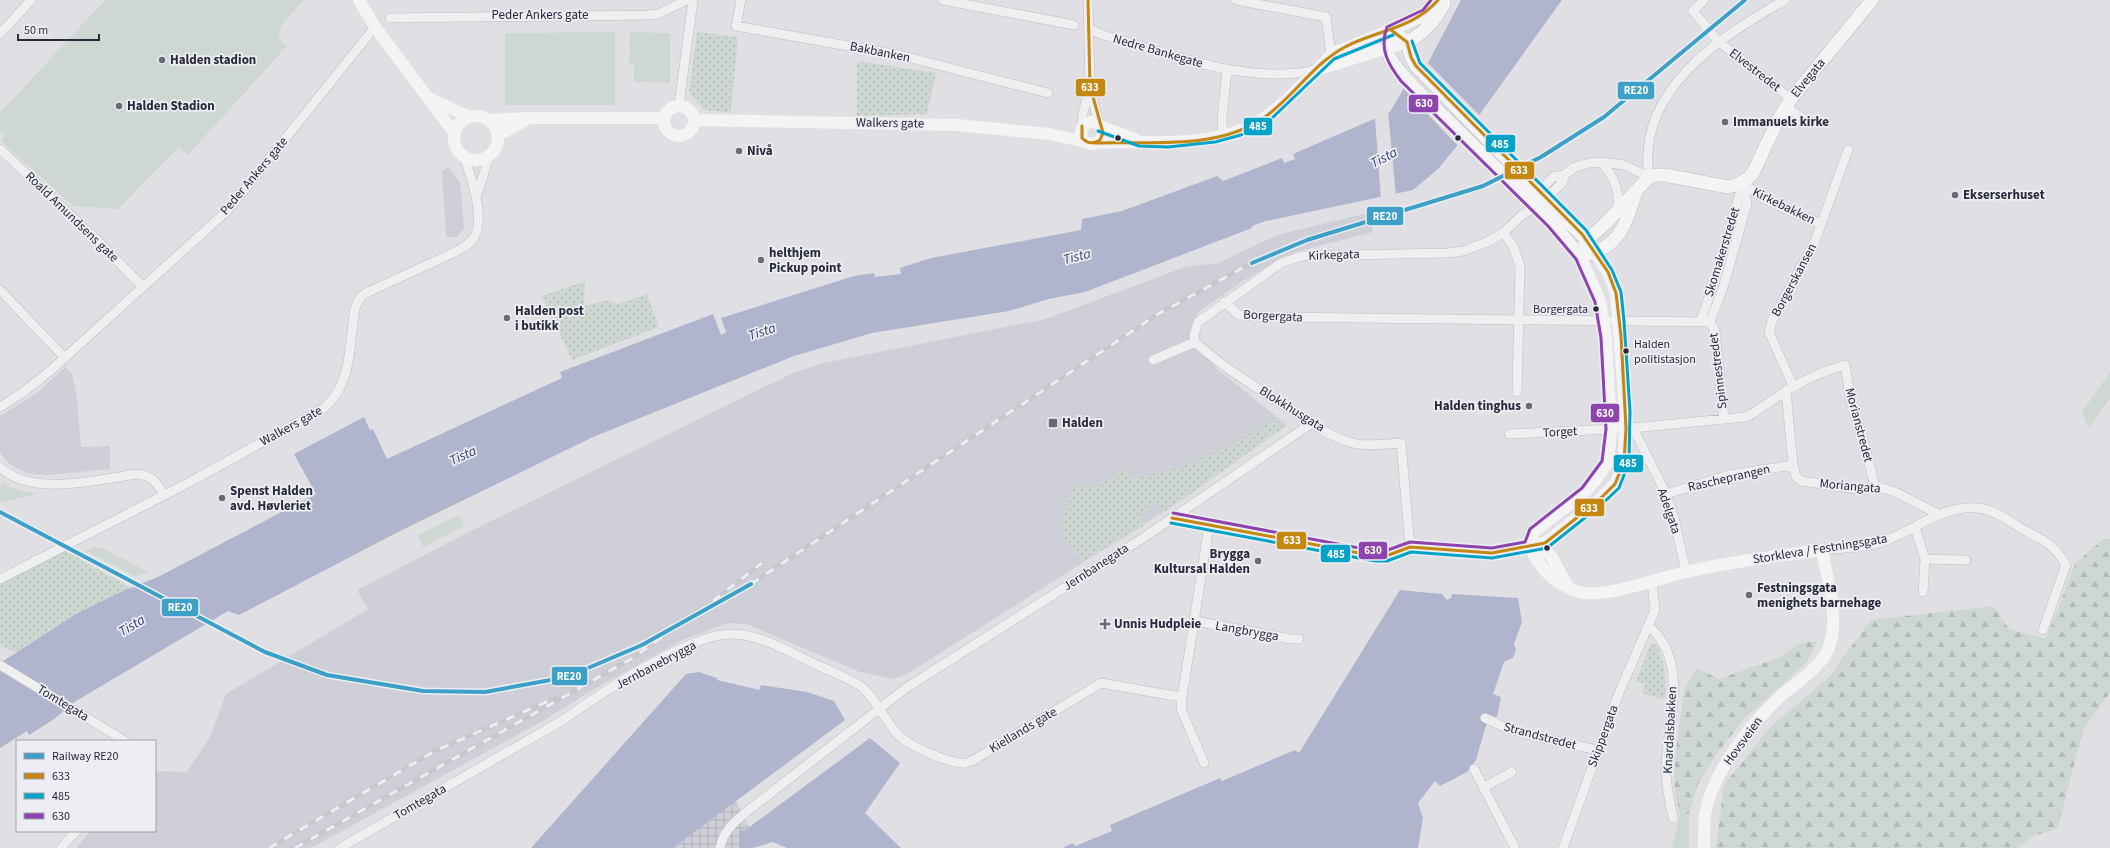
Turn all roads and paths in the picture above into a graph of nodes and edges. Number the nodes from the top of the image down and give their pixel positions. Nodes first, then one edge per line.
1 (31, 0) edge
2 (359, 0) edge
3 (686, 0) edge
4 (693, 0) edge
5 (741, 0) edge
6 (943, 0) edge
7 (1088, 0) edge
8 (1236, 0) edge
9 (1438, 0) edge
10 (1445, 0) edge
11 (1704, 0) edge
12 (1785, 0) edge
13 (1872, 0) edge
14 (390, 18) dead end
15 (1074, 25) dead end
16 (375, 27) junction
17 (1090, 29) junction
18 (1391, 30) junction
19 (0, 34) edge
20 (1718, 41) junction
21 (1407, 42) junction
22 (1387, 48) junction
23 (1331, 55) junction
24 (1318, 69) junction
25 (1227, 70) junction
26 (1090, 86) junction
27 (1048, 93) dead end
28 (426, 97) junction
29 (1789, 103) junction
30 (679, 105) junction
31 (469, 117) junction
32 (529, 118) junction
33 (664, 118) junction
34 (1804, 119) dead end
35 (489, 120) junction
36 (694, 120) junction
37 (1083, 125) junction
38 (1100, 125) junction
39 (454, 134) junction
40 (498, 135) junction
41 (1223, 135) junction
42 (1060, 136) junction
43 (1140, 141) junction
44 (1090, 143) junction
45 (0, 149) edge
46 (1848, 150) dead end
47 (489, 156) junction
48 (464, 157) junction
49 (1602, 162) junction
50 (1649, 177) junction
51 (1742, 183) junction
52 (1636, 192) junction
53 (477, 196) junction
54 (1618, 210) junction
55 (1557, 220) junction
56 (1821, 224) junction
57 (1502, 233) junction
58 (1587, 240) junction
59 (1596, 253) junction
60 (1580, 256) junction
61 (142, 286) junction
62 (0, 290) edge
63 (1224, 302) junction
64 (1519, 320) junction
65 (1604, 321) junction
66 (1619, 321) junction
67 (1700, 322) junction
68 (1710, 322) junction
69 (1195, 342) junction
70 (65, 358) junction
71 (1154, 360) dead end
72 (1789, 388) junction
73 (1517, 392) dead end
74 (0, 407) edge
75 (1724, 420) junction
76 (1312, 423) junction
77 (1629, 428) junction
78 (1611, 429) junction
79 (1510, 434) dead end
80 (1793, 465) junction
81 (0, 467) edge
82 (1875, 486) junction
83 (164, 494) junction
84 (1666, 494) junction
85 (1938, 514) junction
86 (1172, 518) junction
87 (1209, 526) junction
88 (1915, 527) junction
89 (1528, 546) junction
90 (1410, 547) junction
91 (1822, 550) junction
92 (1925, 559) junction
93 (1966, 560) dead end
94 (1686, 572) junction
95 (0, 579) edge
96 (1652, 582) junction
97 (1923, 592) dead end
98 (1195, 621) junction
99 (1648, 626) junction
100 (2043, 630) dead end
101 (1299, 639) dead end
102 (0, 665) edge
103 (1181, 697) junction
104 (880, 710) junction
105 (1485, 718) dead end
106 (123, 740) edge
107 (1597, 750) junction
108 (500, 756) joint
109 (1204, 764) dead end
110 (1474, 769) dead end
111 (1512, 772) dead end
112 (1484, 787) junction
113 (1673, 818) dead end
114 (75, 832) edge
115 (61, 848) edge
116 (340, 848) edge
117 (720, 848) edge
118 (1515, 848) edge
119 (1563, 848) edge
120 (1704, 848) edge

1 - 19 street
2 - 16 street
3 - 14 street, Peder Ankers gate
4 - 30 street
5 - 27 street, Bakbanken
6 - 15 street
7 - 17 street
8 - 23 street
9 - 18 main road
10 - 21 main road
11 - 20 street, Elvestredet
12 - 20 street, Elvestredet
13 - 29 main road, Elvegata
16 - 28 street
16 - 61 street, Peder Ankers gate
17 - 25 street, Nedre Bankegate
17 - 26 street
18 - 21 street
18 - 22 main road
18 - 23 street
20 - 29 street, Elvestredet
20 - 50 street
21 - 22 street
21 - 55 main road, bridge
22 - 24 street
22 - 55 main road, bridge
23 - 24 street
24 - 25 street, Nedre Bankegate
24 - 41 street
25 - 41 street
26 - 37 street
26 - 38 street
28 - 31 street
28 - 39 street
29 - 34 street, Elvestredet
29 - 51 main road, Elvegata
30 - 33 street
30 - 36 street
31 - 35 street
31 - 39 street
32 - 33 street
32 - 35 street
32 - 40 street
33 - 36 street
35 - 40 street
36 - 42 street, Walkers gate
37 - 38 street
37 - 42 street
37 - 44 street
38 - 43 street
38 - 44 street
39 - 48 street
40 - 47 street
41 - 43 street
42 - 44 street
43 - 44 street
45 - 61 street, Roald Amundsens gate
46 - 56 street, Borgerskansen
47 - 48 street
47 - 53 street, Walkers gate
48 - 53 street, Walkers gate
49 - 50 street, Kirkegata
49 - 54 street
49 - 57 street, Kirkegata
50 - 51 main road, Kirkebakken
50 - 52 main road
51 - 56 street, Kirkebakken
51 - 67 street, Skomakerstredet
51 - 68 street, Skomakerstredet
52 - 54 main road
52 - 59 main road
53 - 83 street, Walkers gate
54 - 58 main road
55 - 58 main road
55 - 60 main road
56 - 72 street, Borgerskansen
57 - 63 street, Kirkegata
57 - 64 street
58 - 59 street
58 - 60 main road
59 - 60 main road
59 - 66 street
60 - 65 street
61 - 70 street, Peder Ankers gate
62 - 70 street
63 - 64 street, Borgergata
63 - 69 street, Kirkegata
64 - 65 street, Borgergata
64 - 73 street
65 - 66 street, Borgergata
65 - 78 street
66 - 67 street, Borgergata
66 - 77 street
67 - 68 street, Borgergata
68 - 75 street, Spinnestredet
69 - 71 street
69 - 76 street, Blokkhusgata
70 - 74 street, Peder Ankers gate
72 - 75 street
72 - 80 street, Moriangata
72 - 82 street, Morianstredet
75 - 77 street
76 - 86 street, Jernbanegata
76 - 90 street, Blokkhusgata
77 - 78 street
77 - 84 street, Adelgata
77 - 89 street
78 - 79 street, Torget
78 - 89 street
80 - 82 street, Moriangata
80 - 84 street, Rascheprangen
81 - 83 street
82 - 85 street, Moriangata
83 - 95 street, Walkers gate
84 - 94 street, Adelgata
85 - 88 street, Storkleva / Festningsgata
85 - 100 street, Storkleva / Festningsgata
86 - 87 street
86 - 104 street, Jernbanegata
87 - 90 street
87 - 98 street
88 - 91 street, Storkleva / Festningsgata
88 - 92 street
89 - 90 street
89 - 96 street, Storkleva / Festningsgata
91 - 94 street, Storkleva / Festningsgata
91 - 120 street, Hovsveien
92 - 93 street
92 - 97 street
94 - 96 street, Storkleva / Festningsgata
96 - 99 street, Skippergata
98 - 101 street, Langbrygga
98 - 103 street
99 - 107 street, Skippergata
99 - 113 street, Knardalsbakken
102 - 106 street, Tomtegata
103 - 104 street, Kiellands gate
103 - 109 street
104 - 108 street, Jernbanebrygga
104 - 117 street, Jernbanegata
105 - 107 street, Strandstredet
107 - 119 street, Skippergata
108 - 116 street, Tomtegata
110 - 112 street
111 - 112 street
112 - 118 street
114 - 115 street

